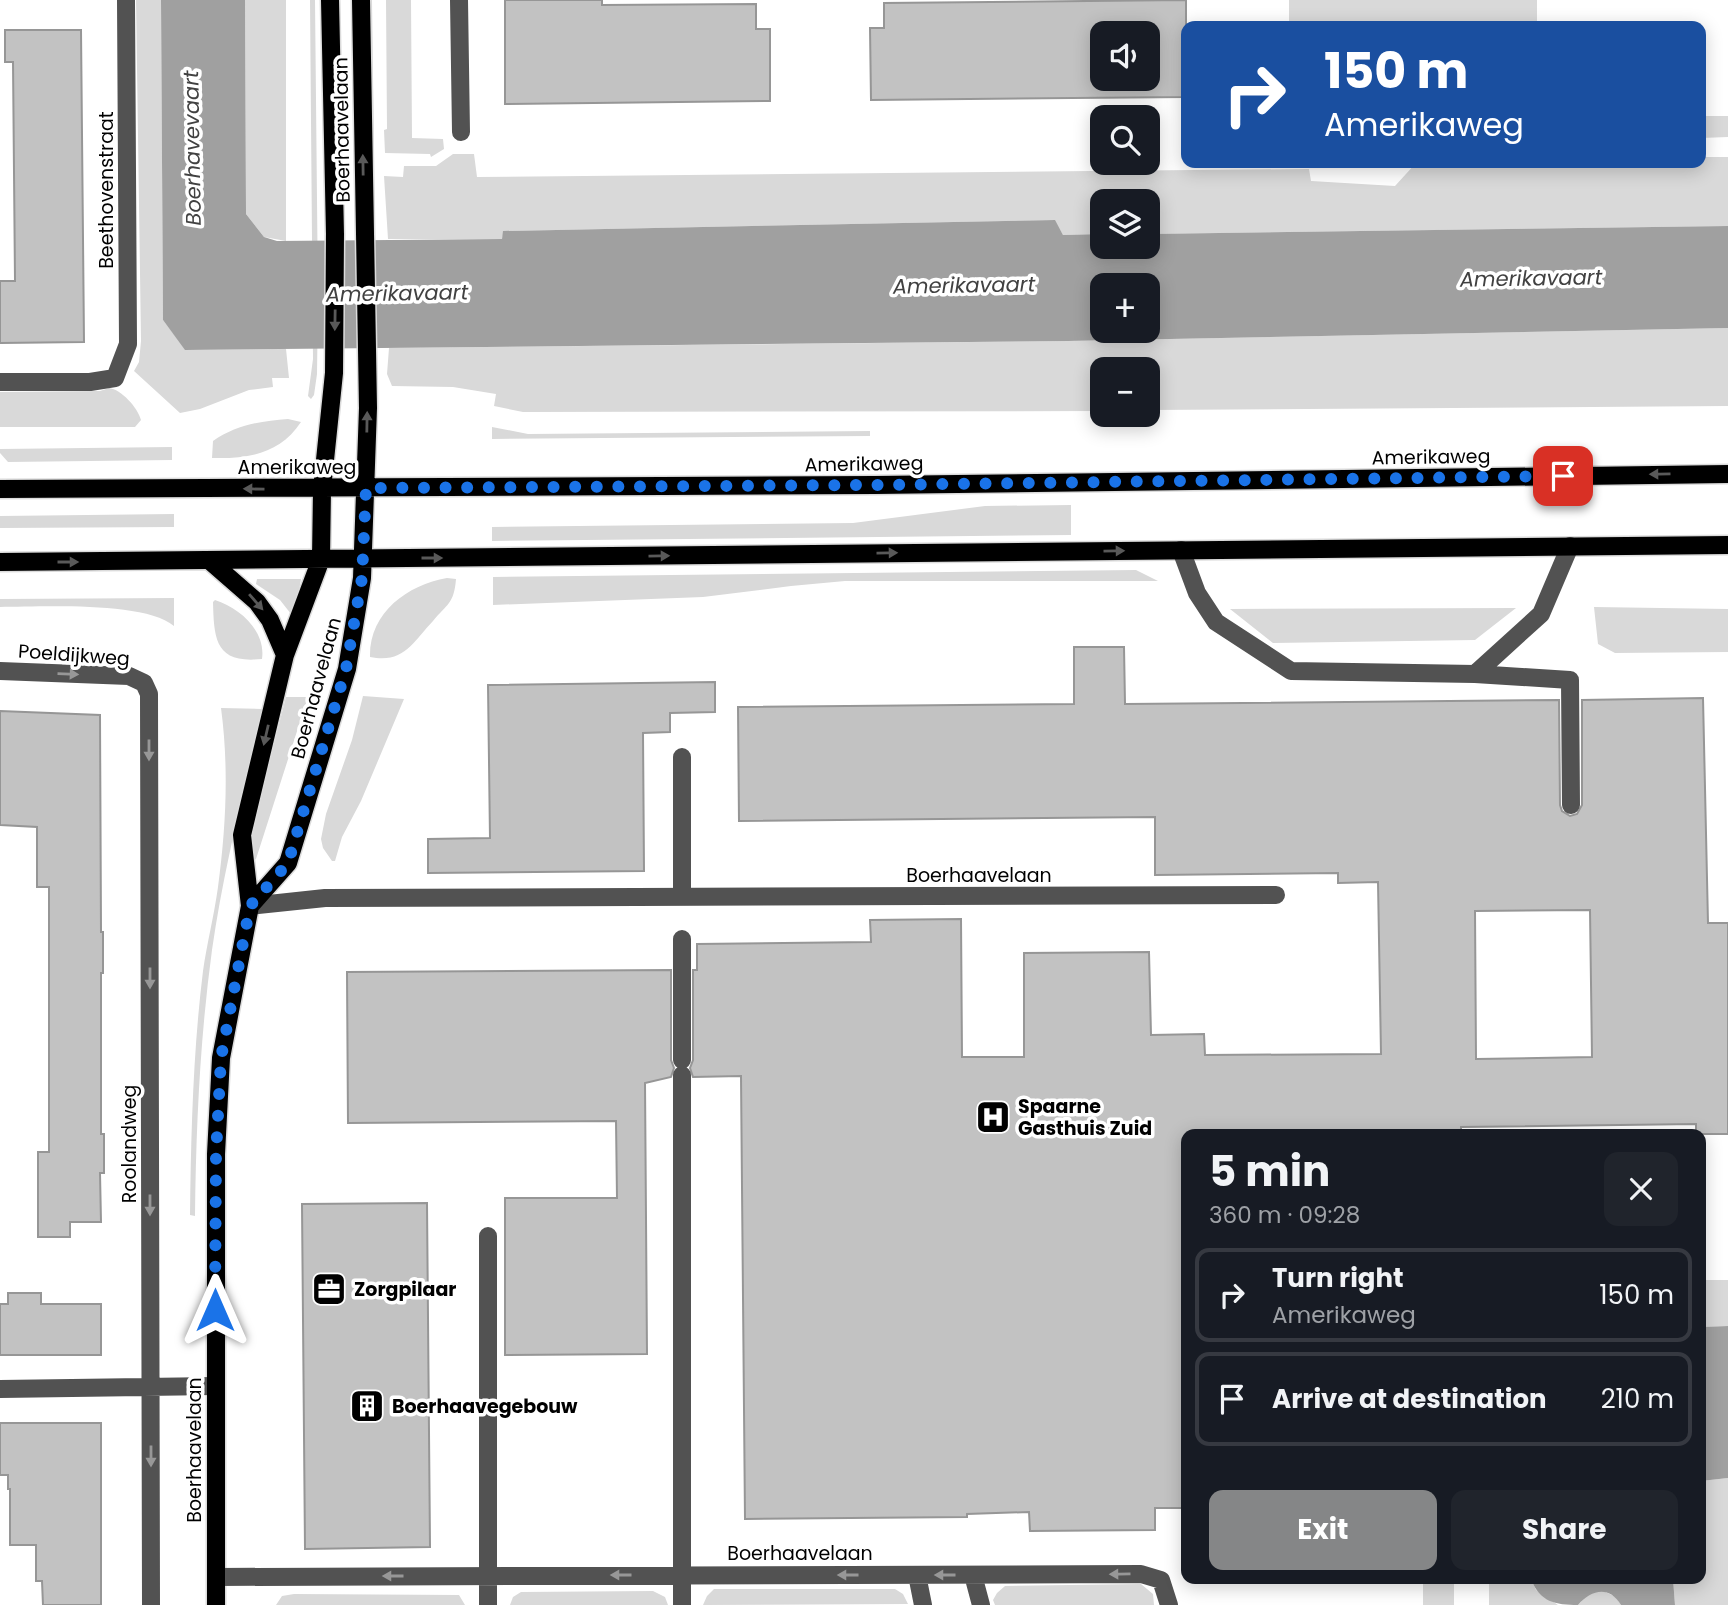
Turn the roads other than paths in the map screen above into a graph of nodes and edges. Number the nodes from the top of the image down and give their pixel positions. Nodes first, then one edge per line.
1 (126, 0) edge
2 (330, 0) edge
3 (361, 0) edge
4 (459, 0) edge
5 (461, 132) dead end
6 (0, 382) edge
7 (1728, 474) edge
8 (366, 488) junction
9 (0, 489) edge
10 (322, 489) junction
11 (1728, 545) edge
12 (1570, 546) junction
13 (1181, 550) junction
14 (363, 558) junction
15 (321, 559) junction
16 (210, 561) junction
17 (0, 562) edge
18 (285, 655) junction
19 (0, 671) edge
20 (1475, 674) junction
21 (144, 683) joint
22 (682, 757) dead end
23 (1571, 805) dead end
24 (1276, 895) dead end
25 (682, 897) junction
26 (250, 906) junction
27 (682, 939) dead end
28 (488, 1236) dead end
29 (215, 1386) junction
30 (151, 1388) junction
31 (0, 1389) edge
32 (682, 1574) junction
33 (488, 1575) junction
34 (917, 1575) junction
35 (973, 1575) junction
36 (216, 1577) junction
37 (151, 1605) edge
38 (216, 1605) edge
39 (488, 1605) edge
40 (682, 1605) edge
41 (923, 1605) edge
42 (981, 1605) edge
43 (1168, 1605) edge

1 - 6 street, Beethovenstraat
2 -> 10 main road, Boerhaavelaan
8 -> 3 main road, Boerhaavelaan
4 - 5 street
7 -> 8 main road, Amerikaweg
8 - 10 main road, Amerikaweg
8 - 14 main road, Boerhaavelaan
10 -> 9 main road, Amerikaweg
10 - 15 main road, Boerhaavelaan
11 - 12 main road
12 - 13 main road
12 - 20 street
14 -> 13 main road
13 - 20 street
14 - 15 main road
14 - 26 main road, Boerhaavelaan
15 - 16 main road
15 - 18 main road, Boerhaavelaan
17 -> 16 main road
16 -> 18 main road, Boerhaavelaan
18 -> 26 main road, Boerhaavelaan
19 -> 21 street, Poeldijkweg
20 - 23 street
21 -> 30 street, Roolandweg
22 - 25 street
24 - 25 street, Boerhaavelaan
25 - 26 street, Boerhaavelaan
26 - 29 main road, Boerhaavelaan
27 - 32 street
28 - 33 street
29 - 30 street
29 - 36 main road, Boerhaavelaan
30 - 31 street
30 -> 37 street, Roolandweg
32 -> 33 street, Boerhaavelaan
34 -> 32 street, Boerhaavelaan
32 - 40 street
33 -> 36 street, Boerhaavelaan
33 - 39 street
35 -> 34 street, Boerhaavelaan
34 - 41 street
35 - 42 street
43 -> 35 street, Boerhaavelaan
36 - 38 main road, Boerhaavelaan

